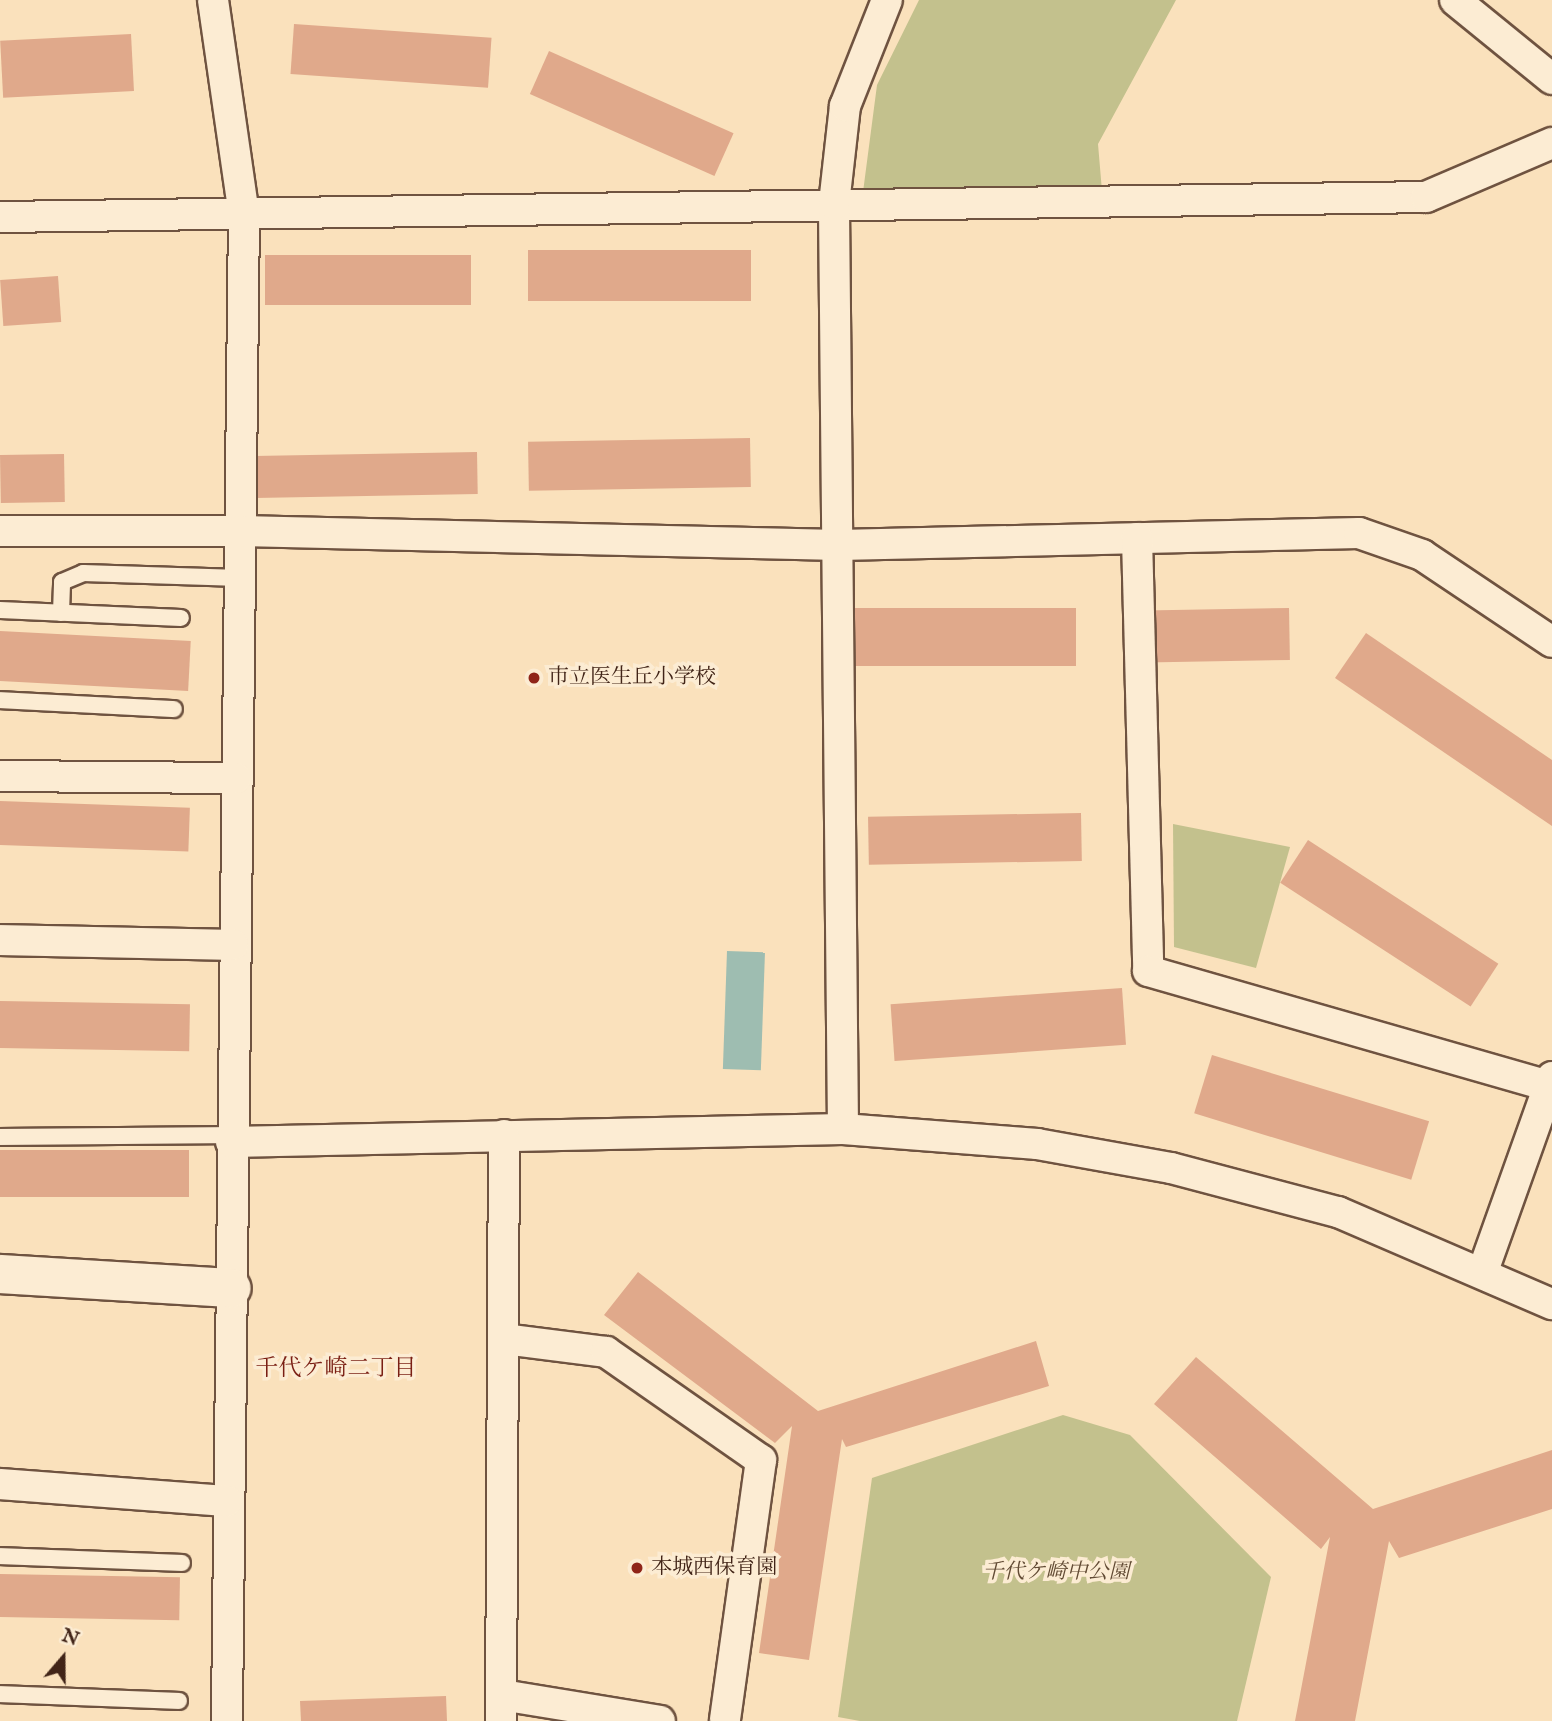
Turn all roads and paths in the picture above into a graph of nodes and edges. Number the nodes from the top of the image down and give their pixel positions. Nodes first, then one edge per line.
1 (213, 0) edge
2 (887, 0) edge
3 (1455, 0) edge
4 (1552, 79) edge
5 (1552, 144) edge
6 (834, 204) junction
7 (244, 214) junction
8 (0, 217) edge
9 (0, 531) edge
10 (241, 531) junction
11 (1137, 538) junction
12 (839, 545) junction
13 (240, 578) junction
14 (0, 610) edge
15 (61, 613) junction
16 (181, 618) dead end
17 (1552, 642) edge
18 (0, 700) edge
19 (174, 709) dead end
20 (0, 776) edge
21 (236, 778) junction
22 (0, 940) edge
23 (233, 946) junction
24 (1550, 1081) edge
25 (843, 1129) junction
26 (504, 1135) junction
27 (0, 1136) edge
28 (231, 1139) junction
29 (1483, 1271) junction
30 (0, 1274) edge
31 (232, 1288) junction
32 (1552, 1304) edge
33 (504, 1339) junction
34 (0, 1484) edge
35 (227, 1501) junction
36 (0, 1556) edge
37 (182, 1563) dead end
38 (0, 1694) edge
39 (179, 1701) dead end
40 (502, 1708) edge
41 (575, 1714) edge
42 (227, 1721) edge
43 (660, 1721) edge
44 (725, 1721) edge

1 - 7 street
2 - 6 street
3 - 4 street
5 - 6 street
6 - 7 street
6 - 12 street
7 - 8 street
7 - 10 street
9 - 10 street
10 - 12 street
10 - 13 street
11 - 12 street
11 - 17 street
11 - 24 street
12 - 25 street
13 - 15 lane
13 - 21 street
14 - 15 lane
15 - 16 lane
18 - 19 lane
20 - 21 street
21 - 23 street
22 - 23 street
23 - 28 street
24 - 29 street
25 - 26 street
25 - 29 street
26 - 28 street
26 - 33 street
27 - 28 lane
28 - 31 street
29 - 32 street
30 - 31 street
31 - 35 street
33 - 40 street
33 - 44 street
34 - 35 street
35 - 42 street
36 - 37 lane
38 - 39 lane
40 - 41 street
41 - 43 street

